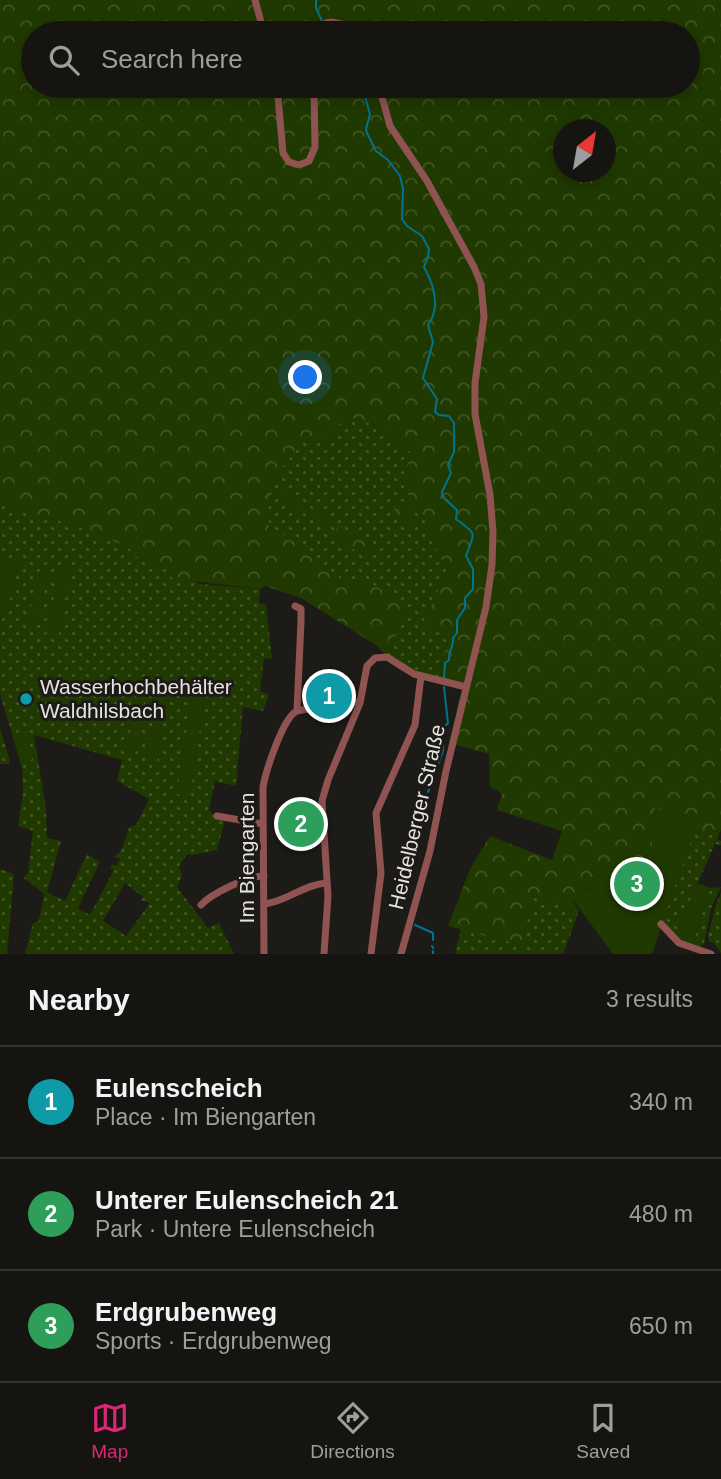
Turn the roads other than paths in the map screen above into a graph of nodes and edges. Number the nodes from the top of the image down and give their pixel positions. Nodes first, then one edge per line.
1 (255, 0) edge
2 (261, 21) edge
3 (278, 98) edge
4 (314, 98) edge
5 (382, 98) edge
6 (295, 607) dead end
7 (421, 676) junction
8 (466, 687) junction
9 (360, 703) junction
10 (297, 711) junction
11 (216, 816) dead end
12 (263, 824) junction
13 (264, 876) junction
14 (327, 883) junction
15 (265, 904) junction
16 (201, 905) dead end
17 (661, 924) dead end
18 (264, 954) edge
19 (324, 954) edge
20 (371, 954) edge
21 (401, 954) edge
22 (711, 954) edge

1 - 2 street
3 - 4 street
5 - 8 street, Heidelberger Straße
6 - 10 street, Im Biengarten
7 - 8 street
7 - 9 street
7 - 20 street
8 - 21 street, Heidelberger Straße
9 - 10 street
9 - 14 street
10 - 12 street, Im Biengarten
11 - 12 street
12 - 13 street, Im Biengarten
13 - 15 street, Im Biengarten
13 - 16 street
14 - 15 street
14 - 19 street
15 - 18 street, Im Biengarten
17 - 22 street

